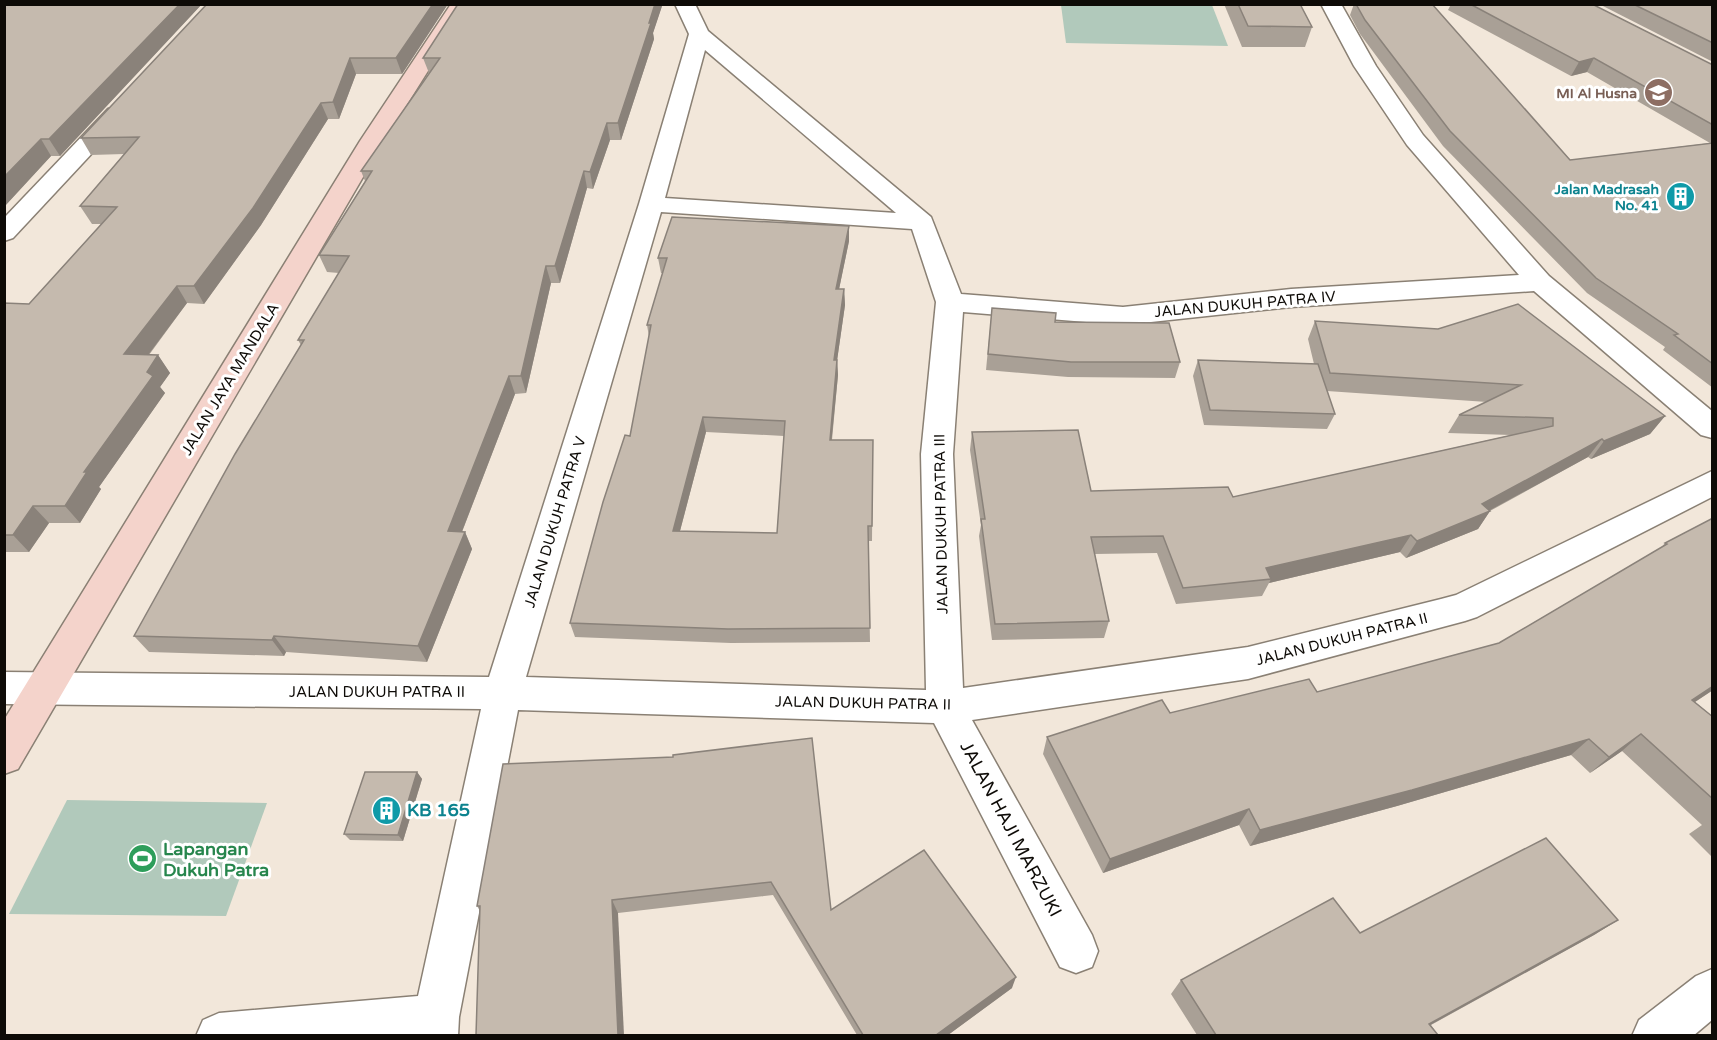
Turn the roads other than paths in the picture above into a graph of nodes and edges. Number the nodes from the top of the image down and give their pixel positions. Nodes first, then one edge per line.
1 (461, 4) edge
2 (685, 4) edge
3 (1331, 4) edge
4 (699, 34) junction
5 (130, 98) edge
6 (651, 204) junction
7 (921, 222) junction
8 (4, 233) edge
9 (1540, 282) junction
10 (950, 302) junction
11 (1713, 427) edge
12 (1713, 483) edge
13 (4, 688) edge
14 (46, 688) junction
15 (503, 693) junction
16 (945, 707) junction
17 (4, 756) edge
18 (1076, 951) dead end
19 (1713, 992) edge
20 (435, 1026) edge
21 (219, 1035) edge
22 (1655, 1035) edge

1 - 14 street, JALAN JAYA MANDALA
2 - 4 street
3 - 9 street
4 - 6 street, JALAN DUKUH PATRA V
4 - 7 street
5 - 8 street
6 - 7 street
6 - 15 street, JALAN DUKUH PATRA V
7 - 10 street, JALAN DUKUH PATRA III
9 - 10 street, JALAN DUKUH PATRA IV
9 - 11 street
10 - 16 street, JALAN DUKUH PATRA III
12 - 16 street, JALAN DUKUH PATRA II
13 - 14 street, JALAN DUKUH PATRA II
14 - 15 street, JALAN DUKUH PATRA II
14 - 17 street, JALAN JAYA MANDALA
15 - 16 street, JALAN DUKUH PATRA II
15 - 20 street, JALAN DUKUH PATRA V
16 - 18 street, JALAN HAJI MARZUKI
19 - 22 street
20 - 21 street, JALAN DUKUH PATRA V

